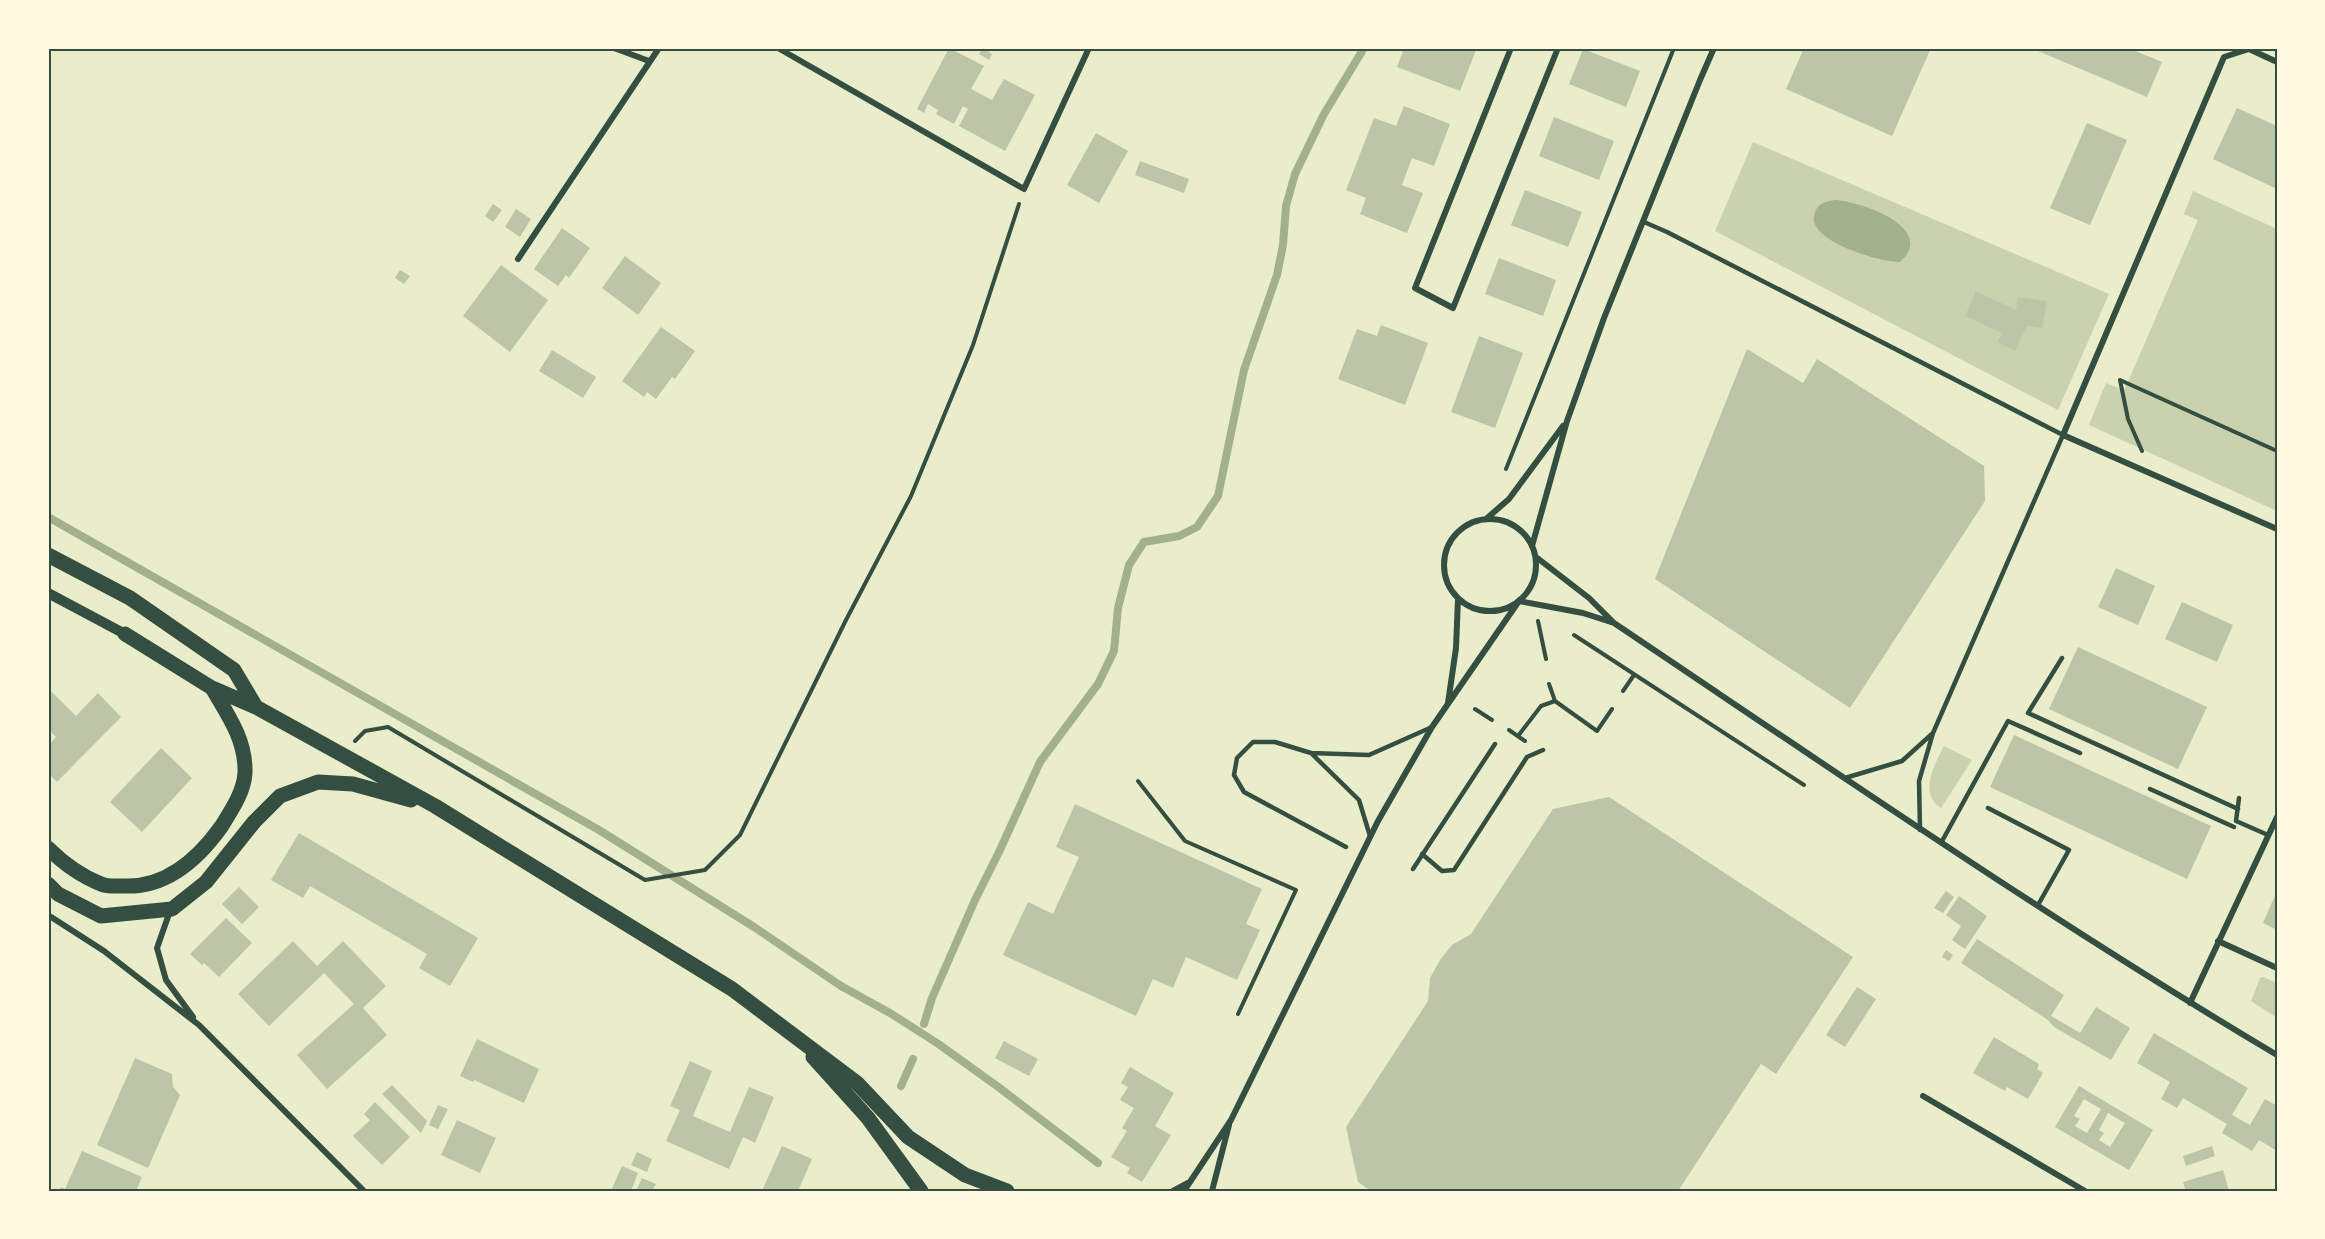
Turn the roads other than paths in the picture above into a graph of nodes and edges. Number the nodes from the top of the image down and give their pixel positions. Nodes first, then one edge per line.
1 (614, 48) edge
2 (659, 48) edge
3 (778, 48) edge
4 (1089, 48) edge
5 (1511, 48) edge
6 (1558, 48) edge
7 (1714, 48) edge
8 (649, 61) junction
9 (2277, 62) edge
10 (1644, 222) junction
11 (518, 259) dead end
12 (1567, 421) junction
13 (2063, 435) junction
14 (1485, 519) junction
15 (2277, 529) edge
16 (1532, 546) junction
17 (48, 555) edge
18 (1536, 557) junction
19 (48, 593) edge
20 (1458, 599) junction
21 (1519, 601) junction
22 (1614, 623) junction
23 (125, 634) joint
24 (2062, 658) dead end
25 (213, 688) junction
26 (256, 707) junction
27 (1448, 707) junction
28 (1432, 728) junction
29 (1933, 733) junction
30 (1495, 744) dead end
31 (1543, 750) dead end
32 (1311, 753) junction
33 (2080, 753) dead end
34 (1845, 778) junction
35 (2150, 789) dead end
36 (2240, 798) dead end
37 (435, 806) junction
38 (1988, 808) dead end
39 (2238, 809) junction
40 (2277, 817) edge
41 (2236, 821) junction
42 (2234, 827) junction
43 (1920, 830) junction
44 (2230, 834) dead end
45 (2268, 835) junction
46 (1370, 836) junction
47 (1941, 843) junction
48 (1346, 847) dead end
49 (48, 848) edge
50 (1422, 854) junction
51 (1413, 869) dead end
52 (48, 884) edge
53 (2038, 905) junction
54 (172, 909) junction
55 (48, 915) edge
56 (2218, 941) junction
57 (2277, 968) edge
58 (2190, 1003) junction
59 (199, 1025) junction
60 (787, 1028) junction
61 (2277, 1055) edge
62 (1923, 1096) dead end
63 (1231, 1120) junction
64 (1189, 1182) junction
65 (364, 1191) edge
66 (921, 1191) edge
67 (1007, 1191) edge
68 (1173, 1191) edge
69 (1184, 1191) edge
70 (1212, 1191) edge
71 (2085, 1191) edge

1 - 8 street
2 - 8 street
3 - 4 street
5 - 6 street
7 - 10 street
8 - 11 street
9 - 13 street
10 - 12 street
10 - 13 lane
12 - 14 street
12 - 16 street
13 - 15 street
13 - 29 lane
14 - 16 street
14 - 20 street
16 - 18 street
17 - 26 main road
18 - 21 street
18 - 22 street
19 - 23 street
20 - 21 street
20 - 27 street
21 - 22 street
21 - 27 street
22 - 34 street
23 - 25 main road
24 - 39 lane
25 - 26 main road
25 - 49 main road
26 - 37 main road
27 - 28 street
28 - 32 lane
28 - 46 street
29 - 34 lane
29 - 43 lane
30 - 50 lane
31 - 50 lane
32 - 46 lane
32 - 48 lane
33 - 47 lane
34 - 43 street
35 - 42 lane
36 - 39 lane
37 - 54 main road
37 - 60 main road
38 - 53 lane
39 - 41 lane
40 - 45 street
41 - 42 lane
41 - 45 lane
42 - 44 lane
43 - 47 street
45 - 56 street
46 - 63 street
47 - 53 street
50 - 51 lane
52 - 54 main road
53 - 58 street
54 - 59 street
55 - 59 street
56 - 57 street
56 - 58 street
58 - 61 street
59 - 65 street
60 - 66 main road
60 - 67 main road
62 - 71 street
63 - 64 street
63 - 70 street
64 - 68 street
64 - 69 street

